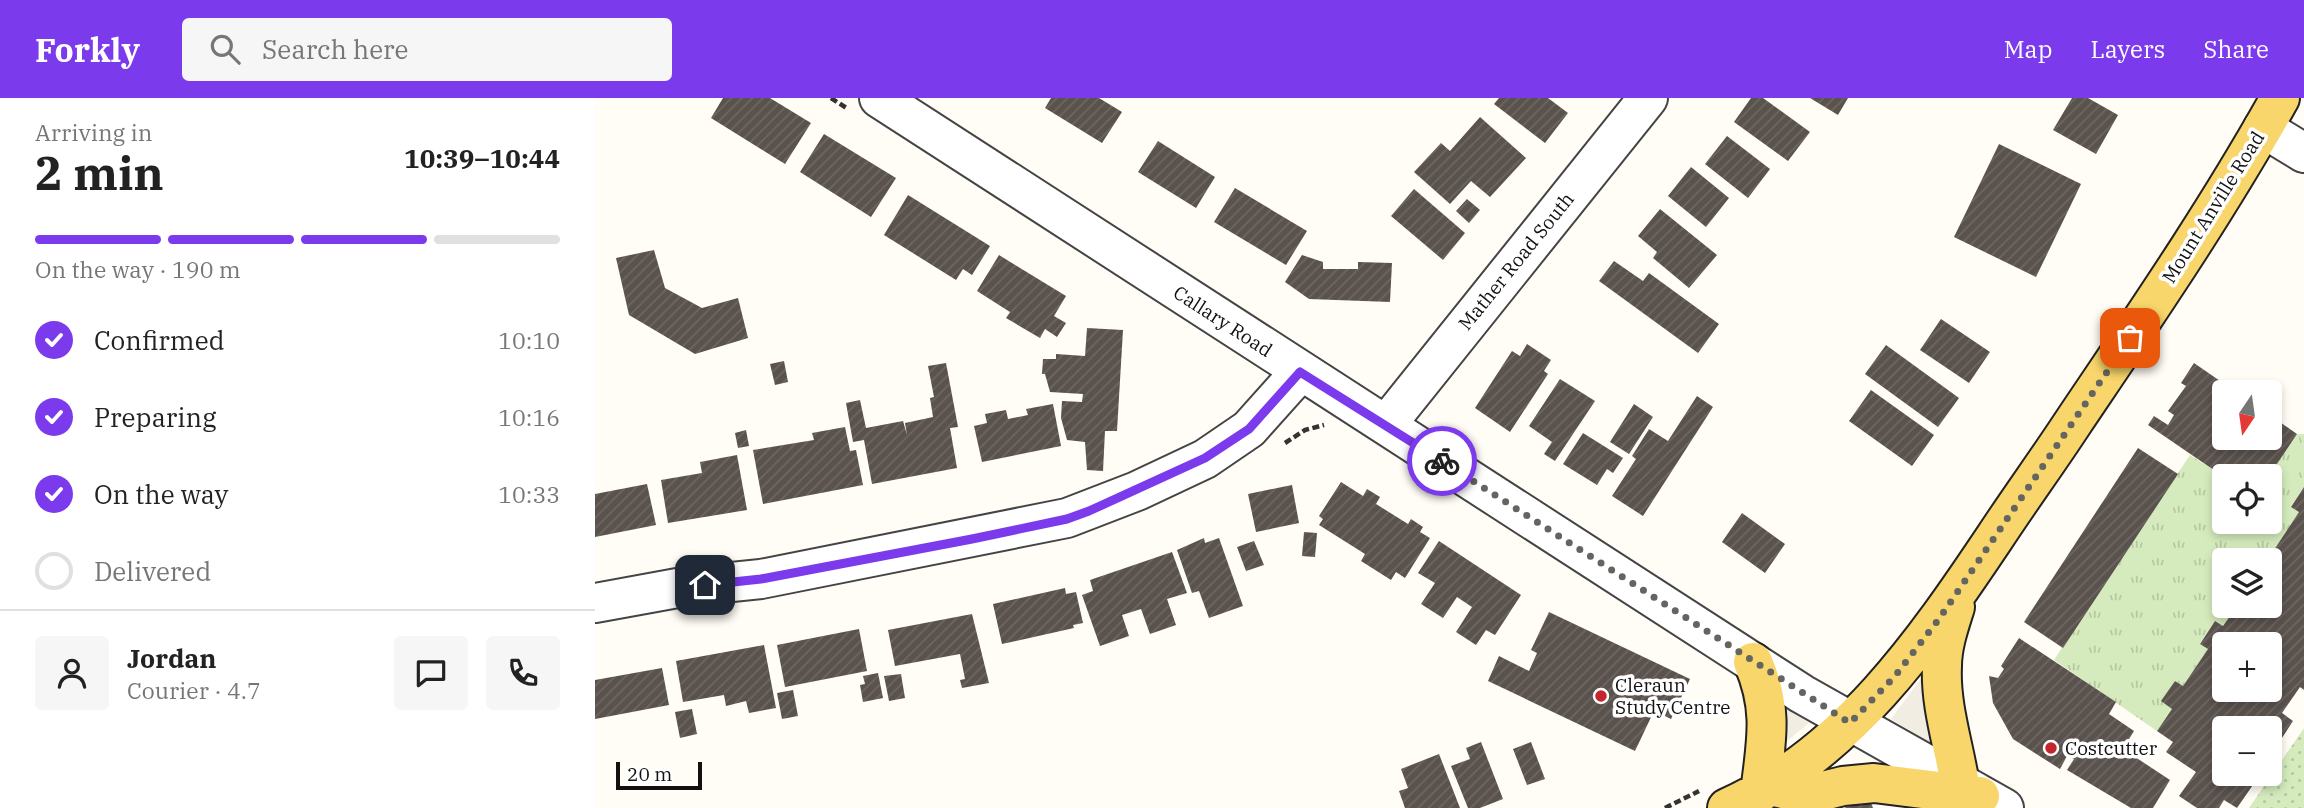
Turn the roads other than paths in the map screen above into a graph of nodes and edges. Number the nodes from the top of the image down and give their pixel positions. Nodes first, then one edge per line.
1 (1648, 98) edge
2 (866, 106) edge
3 (2271, 113) edge
4 (2304, 153) edge
5 (1300, 372) junction
6 (1386, 425) junction
7 (1961, 588) junction
8 (595, 603) edge
9 (1753, 662) junction
10 (1850, 723) junction
11 (1742, 793) edge
12 (1981, 796) edge

1 - 6 street, Mather Road South
2 - 5 street, Callary Road
3 - 4 street
3 - 7 main road, Mount Anville Road
5 - 6 street, Callary Road
5 - 8 street
6 - 9 street, Callary Road
7 - 10 main road, Mount Anville Road
7 - 12 main road
9 - 10 street, Callary Road
9 - 11 main road
10 - 11 main road, Mount Anville Road
10 - 12 street, Callary Road
11 - 12 main road

